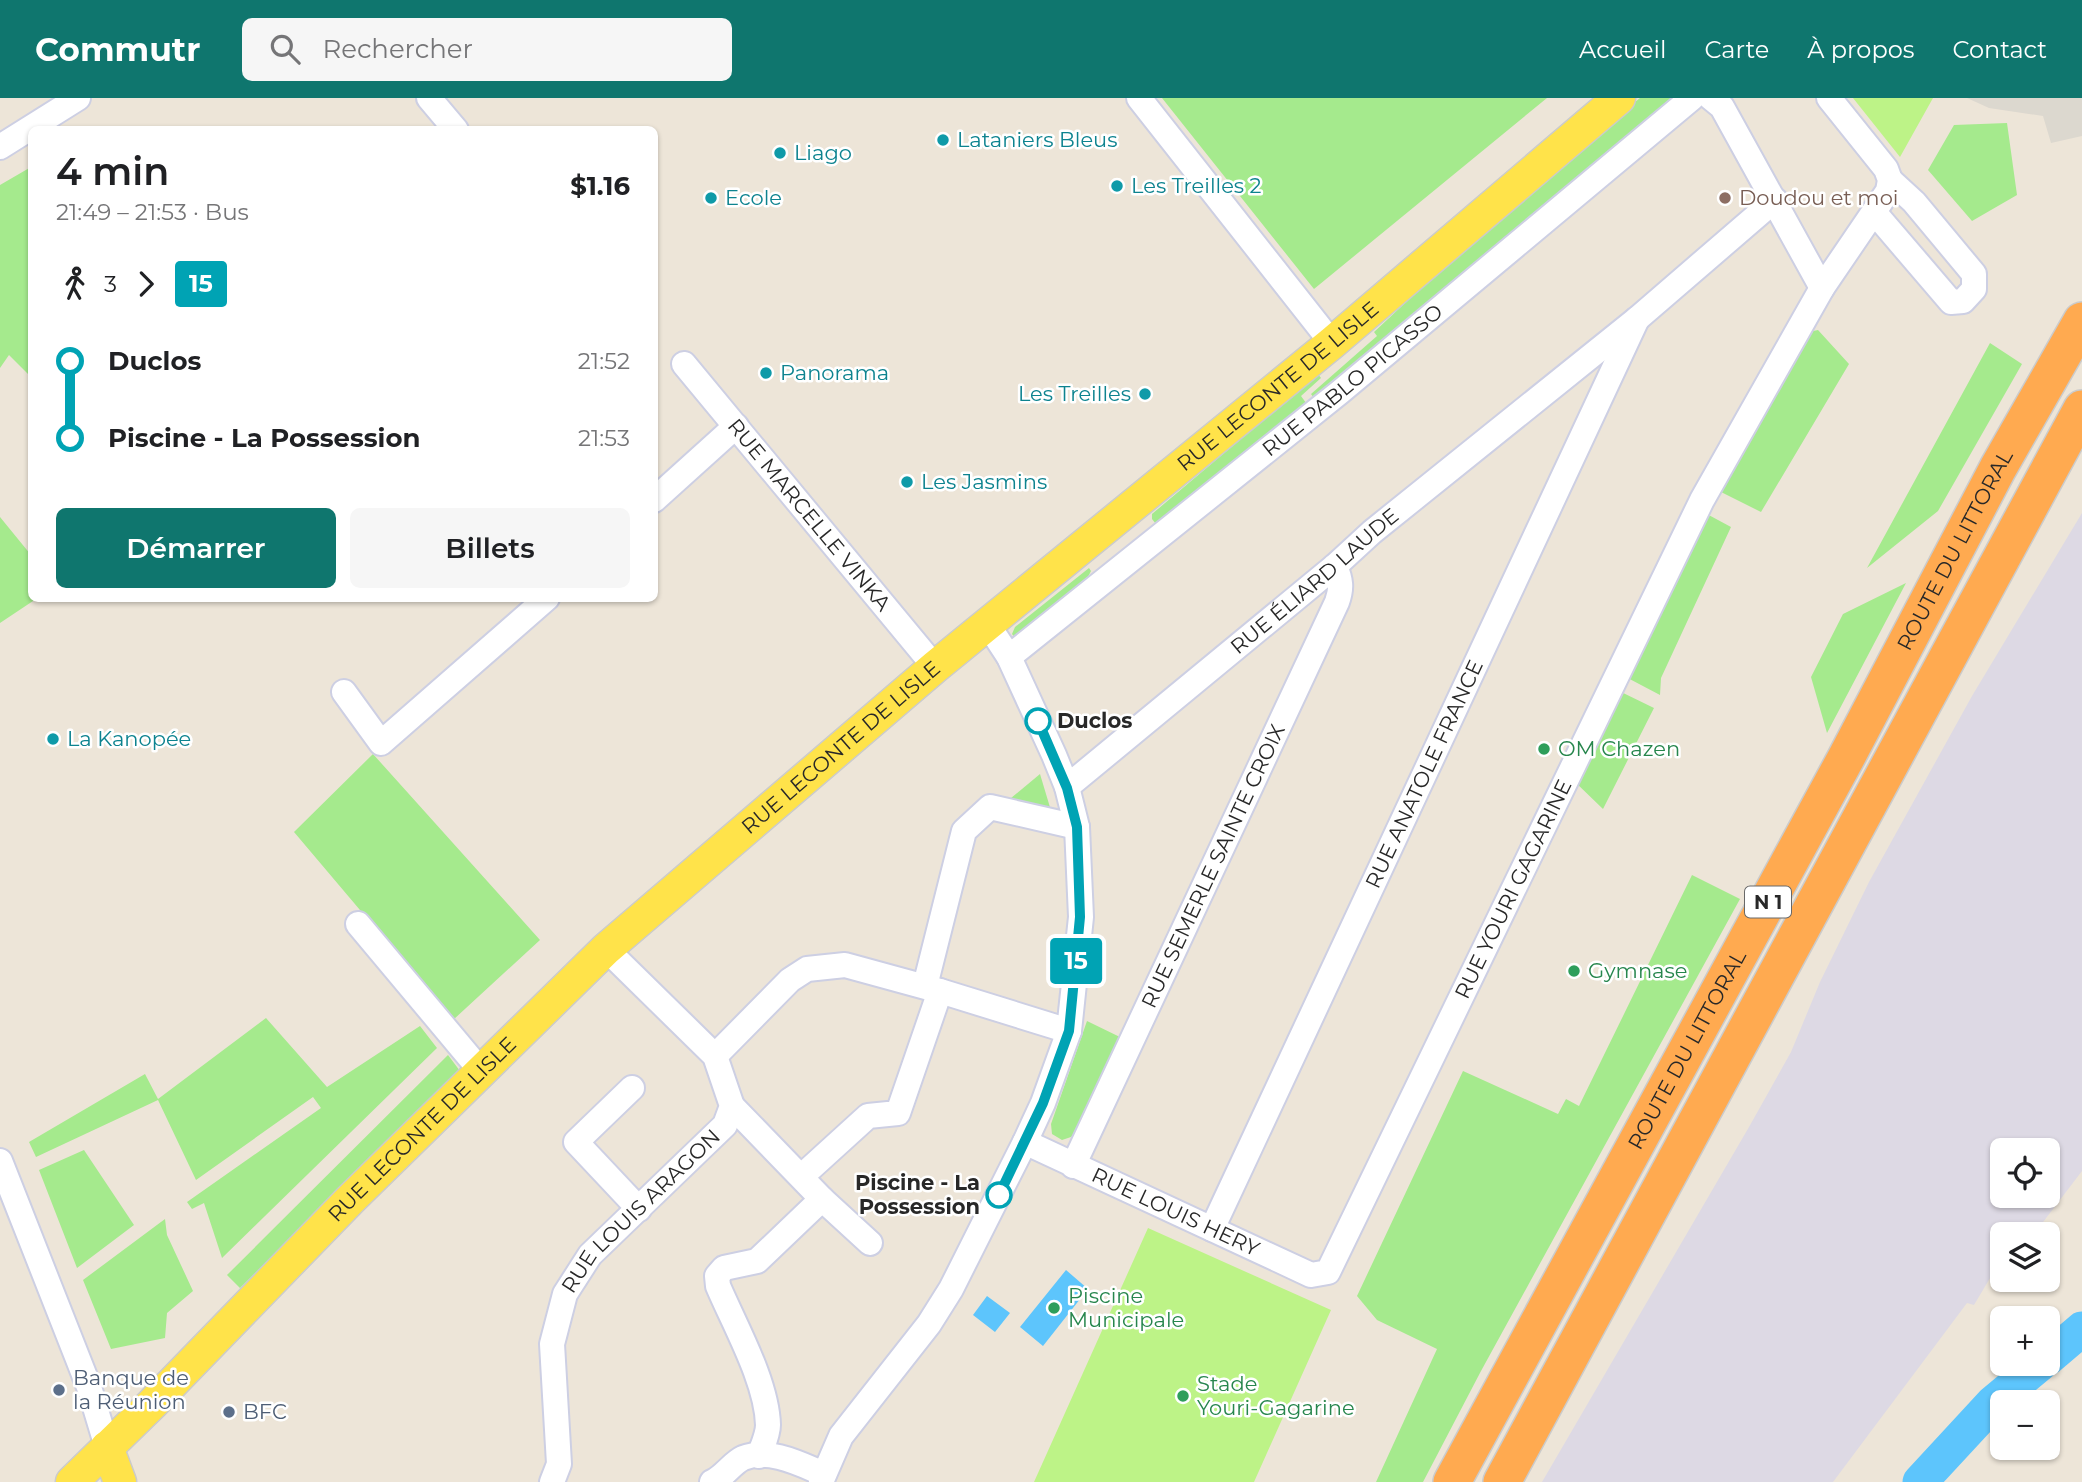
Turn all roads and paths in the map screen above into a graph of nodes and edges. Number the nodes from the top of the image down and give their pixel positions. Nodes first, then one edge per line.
1 (429, 98) edge
2 (1139, 98) edge
3 (1619, 98) edge
4 (1692, 98) edge
5 (1710, 98) edge
6 (1829, 98) edge
7 (67, 112) edge
8 (40, 126) edge
9 (453, 126) edge
10 (28, 132) edge
11 (0, 147) edge
12 (1890, 180) junction
13 (1775, 200) junction
14 (1874, 212) junction
15 (1822, 288) junction
16 (1637, 318) junction
17 (2082, 321) edge
18 (1332, 343) junction
19 (684, 364) dead end
20 (1564, 377) junction
21 (1597, 403) junction
22 (2082, 409) edge
23 (736, 426) junction
24 (658, 496) edge
25 (1335, 566) junction
26 (542, 602) edge
27 (988, 625) junction
28 (1009, 657) junction
29 (934, 667) junction
30 (344, 692) dead end
31 (1067, 788) junction
32 (1077, 827) junction
33 (358, 924) dead end
34 (606, 949) junction
35 (933, 989) junction
36 (1069, 1031) junction
37 (715, 1056) junction
38 (481, 1071) junction
39 (632, 1088) dead end
40 (732, 1106) junction
41 (1025, 1142) junction
42 (1073, 1166) junction
43 (802, 1176) junction
44 (3, 1177) edge
45 (822, 1199) junction
46 (639, 1209) junction
47 (1212, 1229) junction
48 (870, 1243) dead end
49 (1328, 1272) joint
50 (107, 1447) junction
51 (759, 1456) junction
52 (823, 1478) edge
53 (72, 1482) edge
54 (120, 1482) edge
55 (552, 1482) edge
56 (712, 1482) edge
57 (1450, 1482) edge
58 (1502, 1482) edge

1 - 9 street
2 - 18 street
3 - 18 main road, RUE LECONTE DE LISLE
4 - 28 street, RUE PABLO PICASSO
5 - 13 street
6 - 12 street
7 - 8 street
10 - 11 street
12 - 14 street, RUE YOURI GAGARINE
12 - 14 street
13 - 15 street
13 - 16 street, RUE ÉLIARD LAUDE
14 - 15 street, RUE YOURI GAGARINE
15 - 49 street, RUE YOURI GAGARINE
16 - 20 street, RUE ÉLIARD LAUDE
16 - 21 street, RUE ANATOLE FRANCE
17 - 57 highway, ROUTE DU LITTORAL / N 1
18 - 27 main road, RUE LECONTE DE LISLE
19 - 23 street, RUE MARCELLE VINKA
20 - 21 street
20 - 25 street, RUE ÉLIARD LAUDE
21 - 47 street, RUE ANATOLE FRANCE
22 - 58 highway, ROUTE DU LITTORAL / N 1
23 - 24 street
23 - 29 street, RUE MARCELLE VINKA
25 - 31 street, RUE ÉLIARD LAUDE
25 - 42 street, RUE SEMERLE SAINTE CROIX
26 - 30 street
27 - 28 street
27 - 29 main road, RUE LECONTE DE LISLE
28 - 31 street
29 - 34 main road, RUE LECONTE DE LISLE
31 - 32 street
32 - 35 street
32 - 36 street
33 - 38 street
34 - 37 street, RUE LOUIS ARAGON
34 - 38 main road, RUE LECONTE DE LISLE
35 - 36 street
35 - 37 street
35 - 43 street
36 - 41 street
37 - 40 street, RUE LOUIS ARAGON
38 - 50 main road, RUE LECONTE DE LISLE
39 - 46 street
40 - 43 street
40 - 46 street, RUE LOUIS ARAGON
41 - 42 street, RUE LOUIS HERY
41 - 52 street
42 - 47 street, RUE LOUIS HERY
43 - 45 street
44 - 50 street
45 - 48 street
45 - 51 street
46 - 55 street, RUE LOUIS ARAGON
47 - 49 street, RUE LOUIS HERY
50 - 53 main road, RUE LECONTE DE LISLE
50 - 54 main road
51 - 52 street
51 - 56 street

